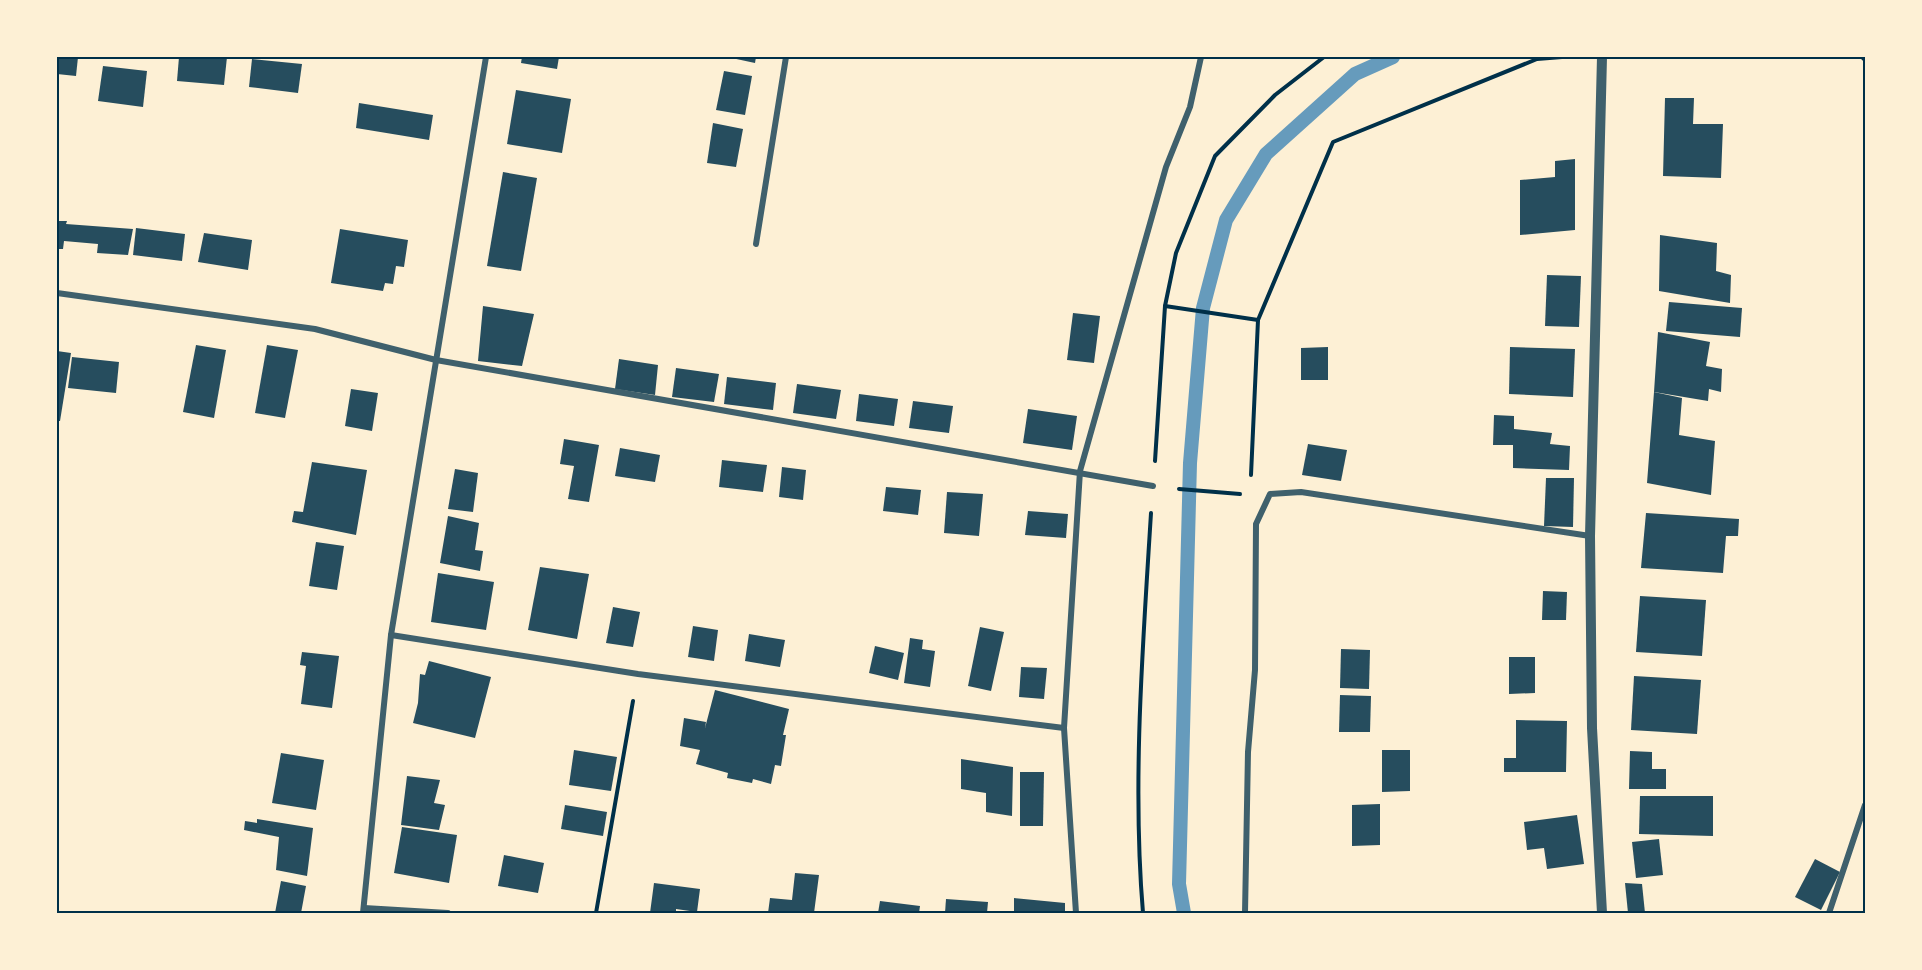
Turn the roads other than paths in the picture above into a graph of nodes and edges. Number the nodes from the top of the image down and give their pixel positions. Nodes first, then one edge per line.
1 (486, 57) edge
2 (786, 57) edge
3 (1201, 57) edge
4 (1602, 57) edge
5 (756, 244) dead end
6 (57, 293) edge
7 (436, 360) junction
8 (1080, 471) junction
9 (1153, 486) road end
10 (1590, 536) junction
11 (391, 635) junction
12 (1064, 728) junction
13 (1865, 806) edge
14 (364, 910) edge
15 (448, 913) edge
16 (1076, 913) edge
17 (1245, 913) edge
18 (1602, 913) edge
19 (1829, 913) edge

1 - 7 street
2 - 5 street
3 - 8 street
4 - 10 street
6 - 7 street
7 - 8 street
7 - 11 street
8 - 9 street
8 - 12 street
10 - 17 street
10 - 18 street
11 - 12 street
11 - 14 street
12 - 16 street
13 - 19 street
14 - 15 street

